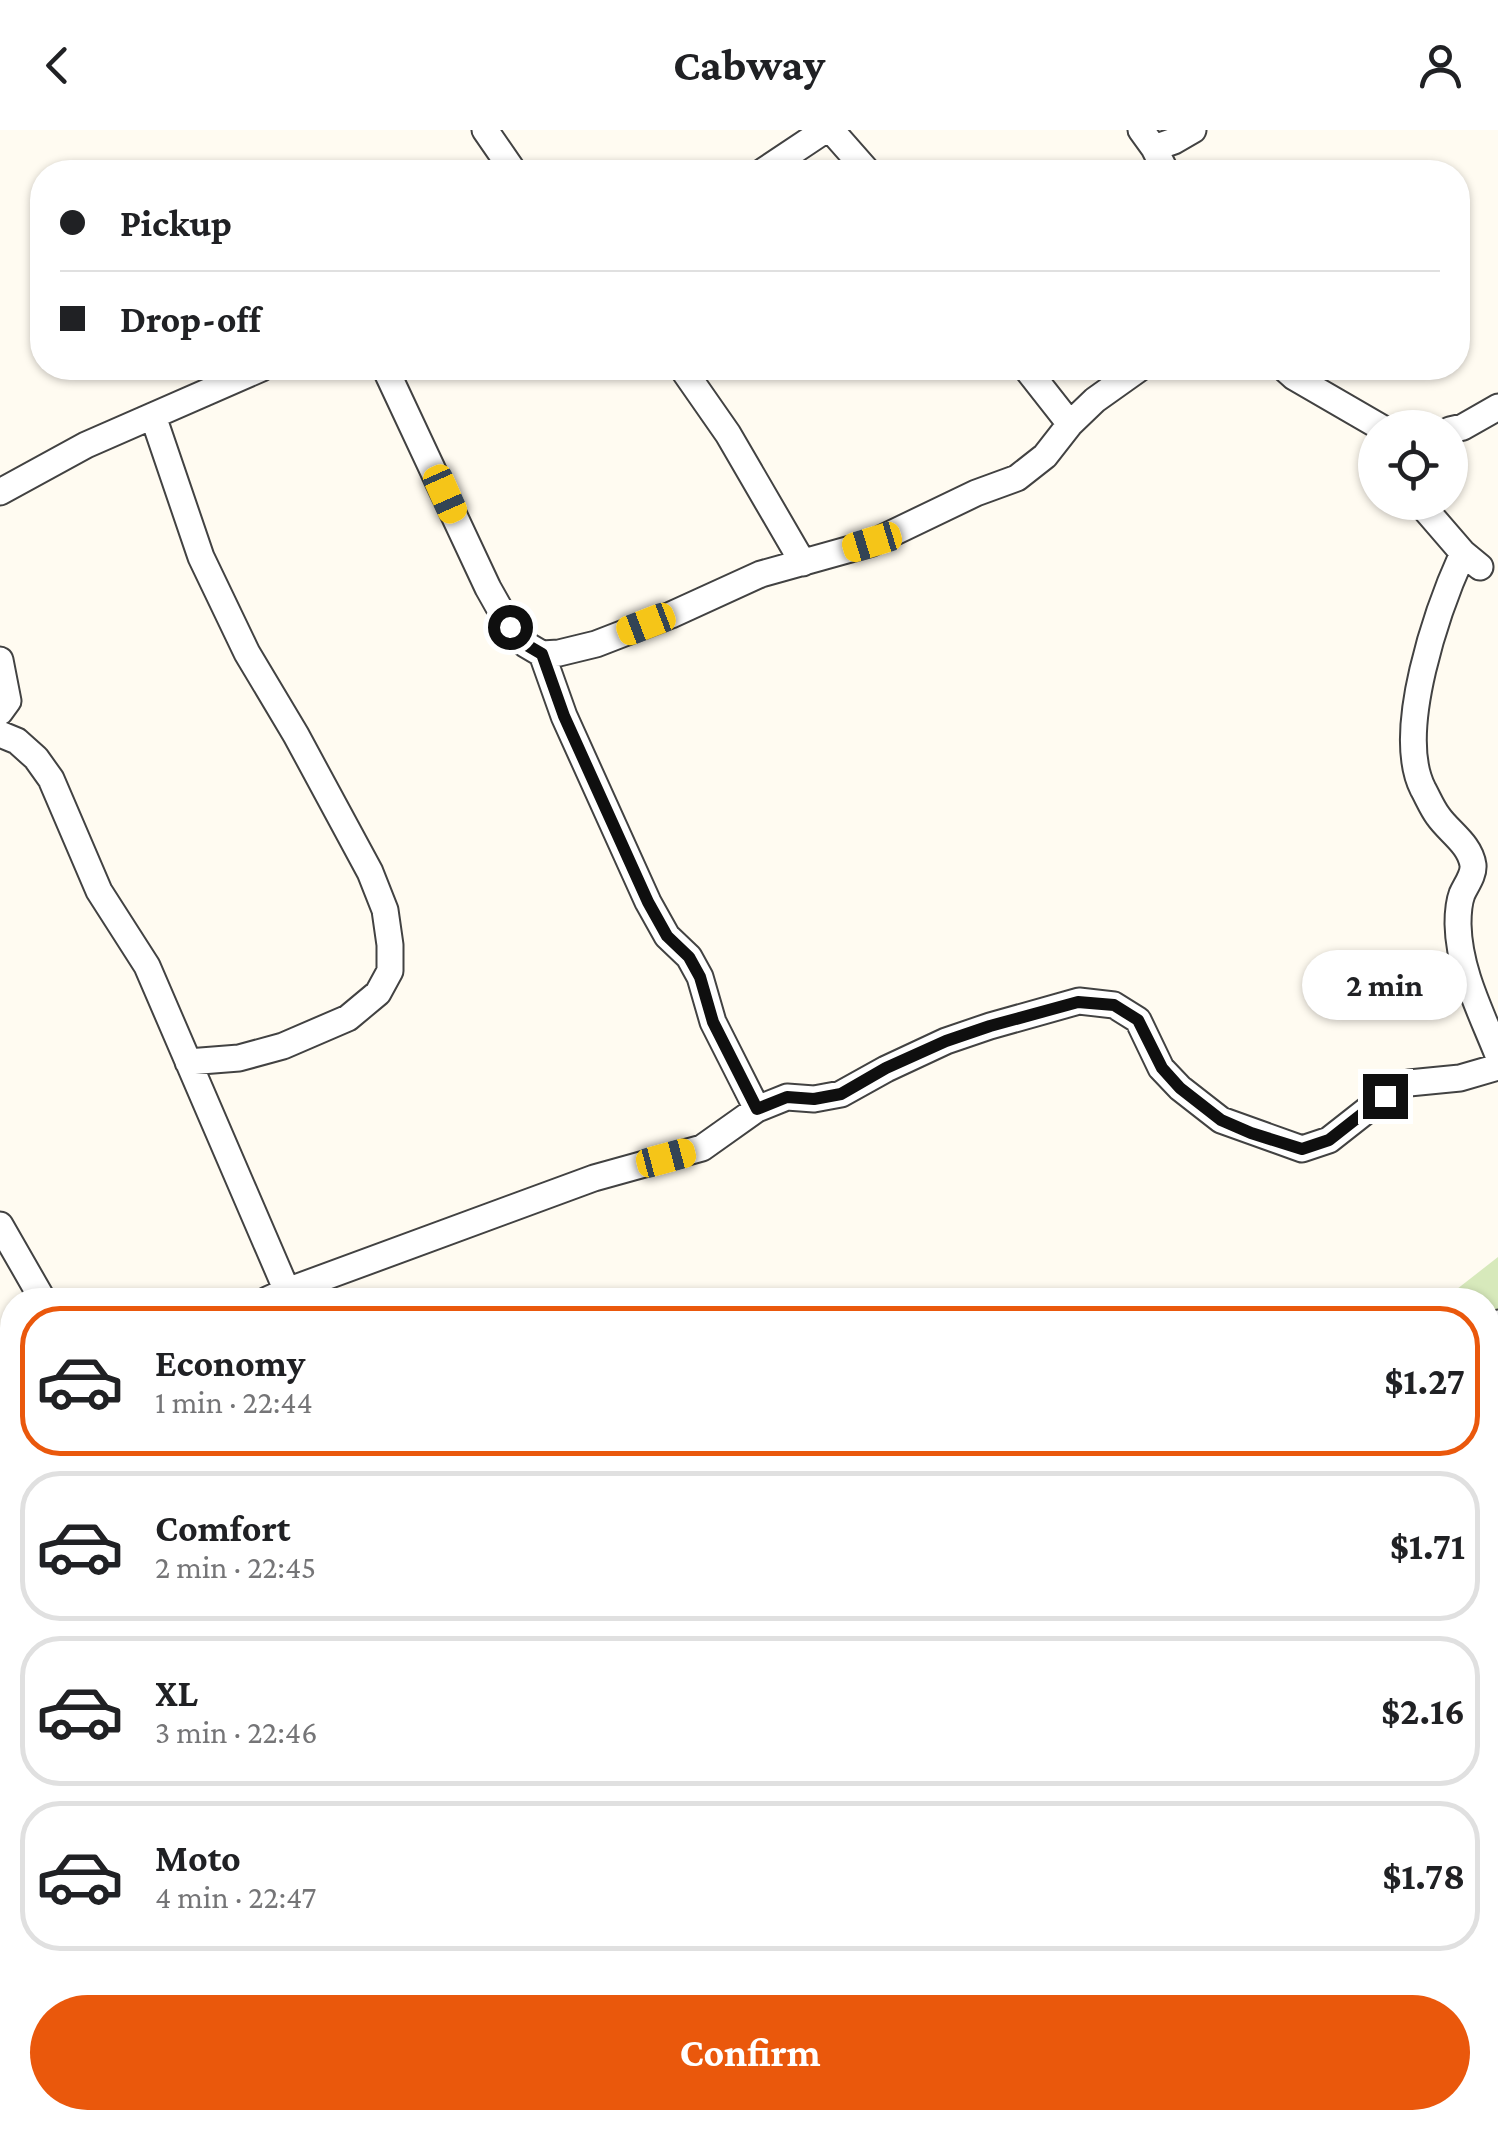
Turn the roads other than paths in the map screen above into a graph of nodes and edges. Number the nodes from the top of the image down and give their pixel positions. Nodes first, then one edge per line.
1 (484, 130) edge
2 (828, 130) edge
3 (1193, 130) edge
4 (1148, 139) edge
5 (505, 160) edge
6 (781, 160) edge
7 (857, 160) edge
8 (235, 380) edge
9 (391, 380) edge
10 (690, 380) edge
11 (1035, 380) edge
12 (1124, 380) edge
13 (1297, 380) edge
14 (1498, 407) edge
15 (153, 416) junction
16 (1358, 417) edge
17 (1468, 423) edge
18 (1070, 424) junction
19 (0, 492) edge
20 (1435, 520) edge
21 (803, 563) junction
22 (542, 654) junction
23 (0, 660) edge
24 (0, 712) edge
25 (0, 734) edge
26 (1498, 1055) edge
27 (188, 1062) junction
28 (1498, 1067) edge
29 (757, 1109) junction
30 (0, 1225) edge
31 (36, 1288) edge
32 (274, 1288) edge
33 (296, 1288) edge

1 - 5 street
2 - 6 street
2 - 7 street
3 - 4 street
8 - 15 street
9 - 22 street
10 - 21 street
11 - 18 street
12 - 18 street
13 - 16 street
14 - 17 street
15 - 19 street
15 - 27 street
18 - 21 street
20 - 26 street
21 - 22 street
22 - 29 street
23 - 24 street
25 - 27 street
27 - 32 street
28 - 29 street
29 - 33 street
30 - 31 street

